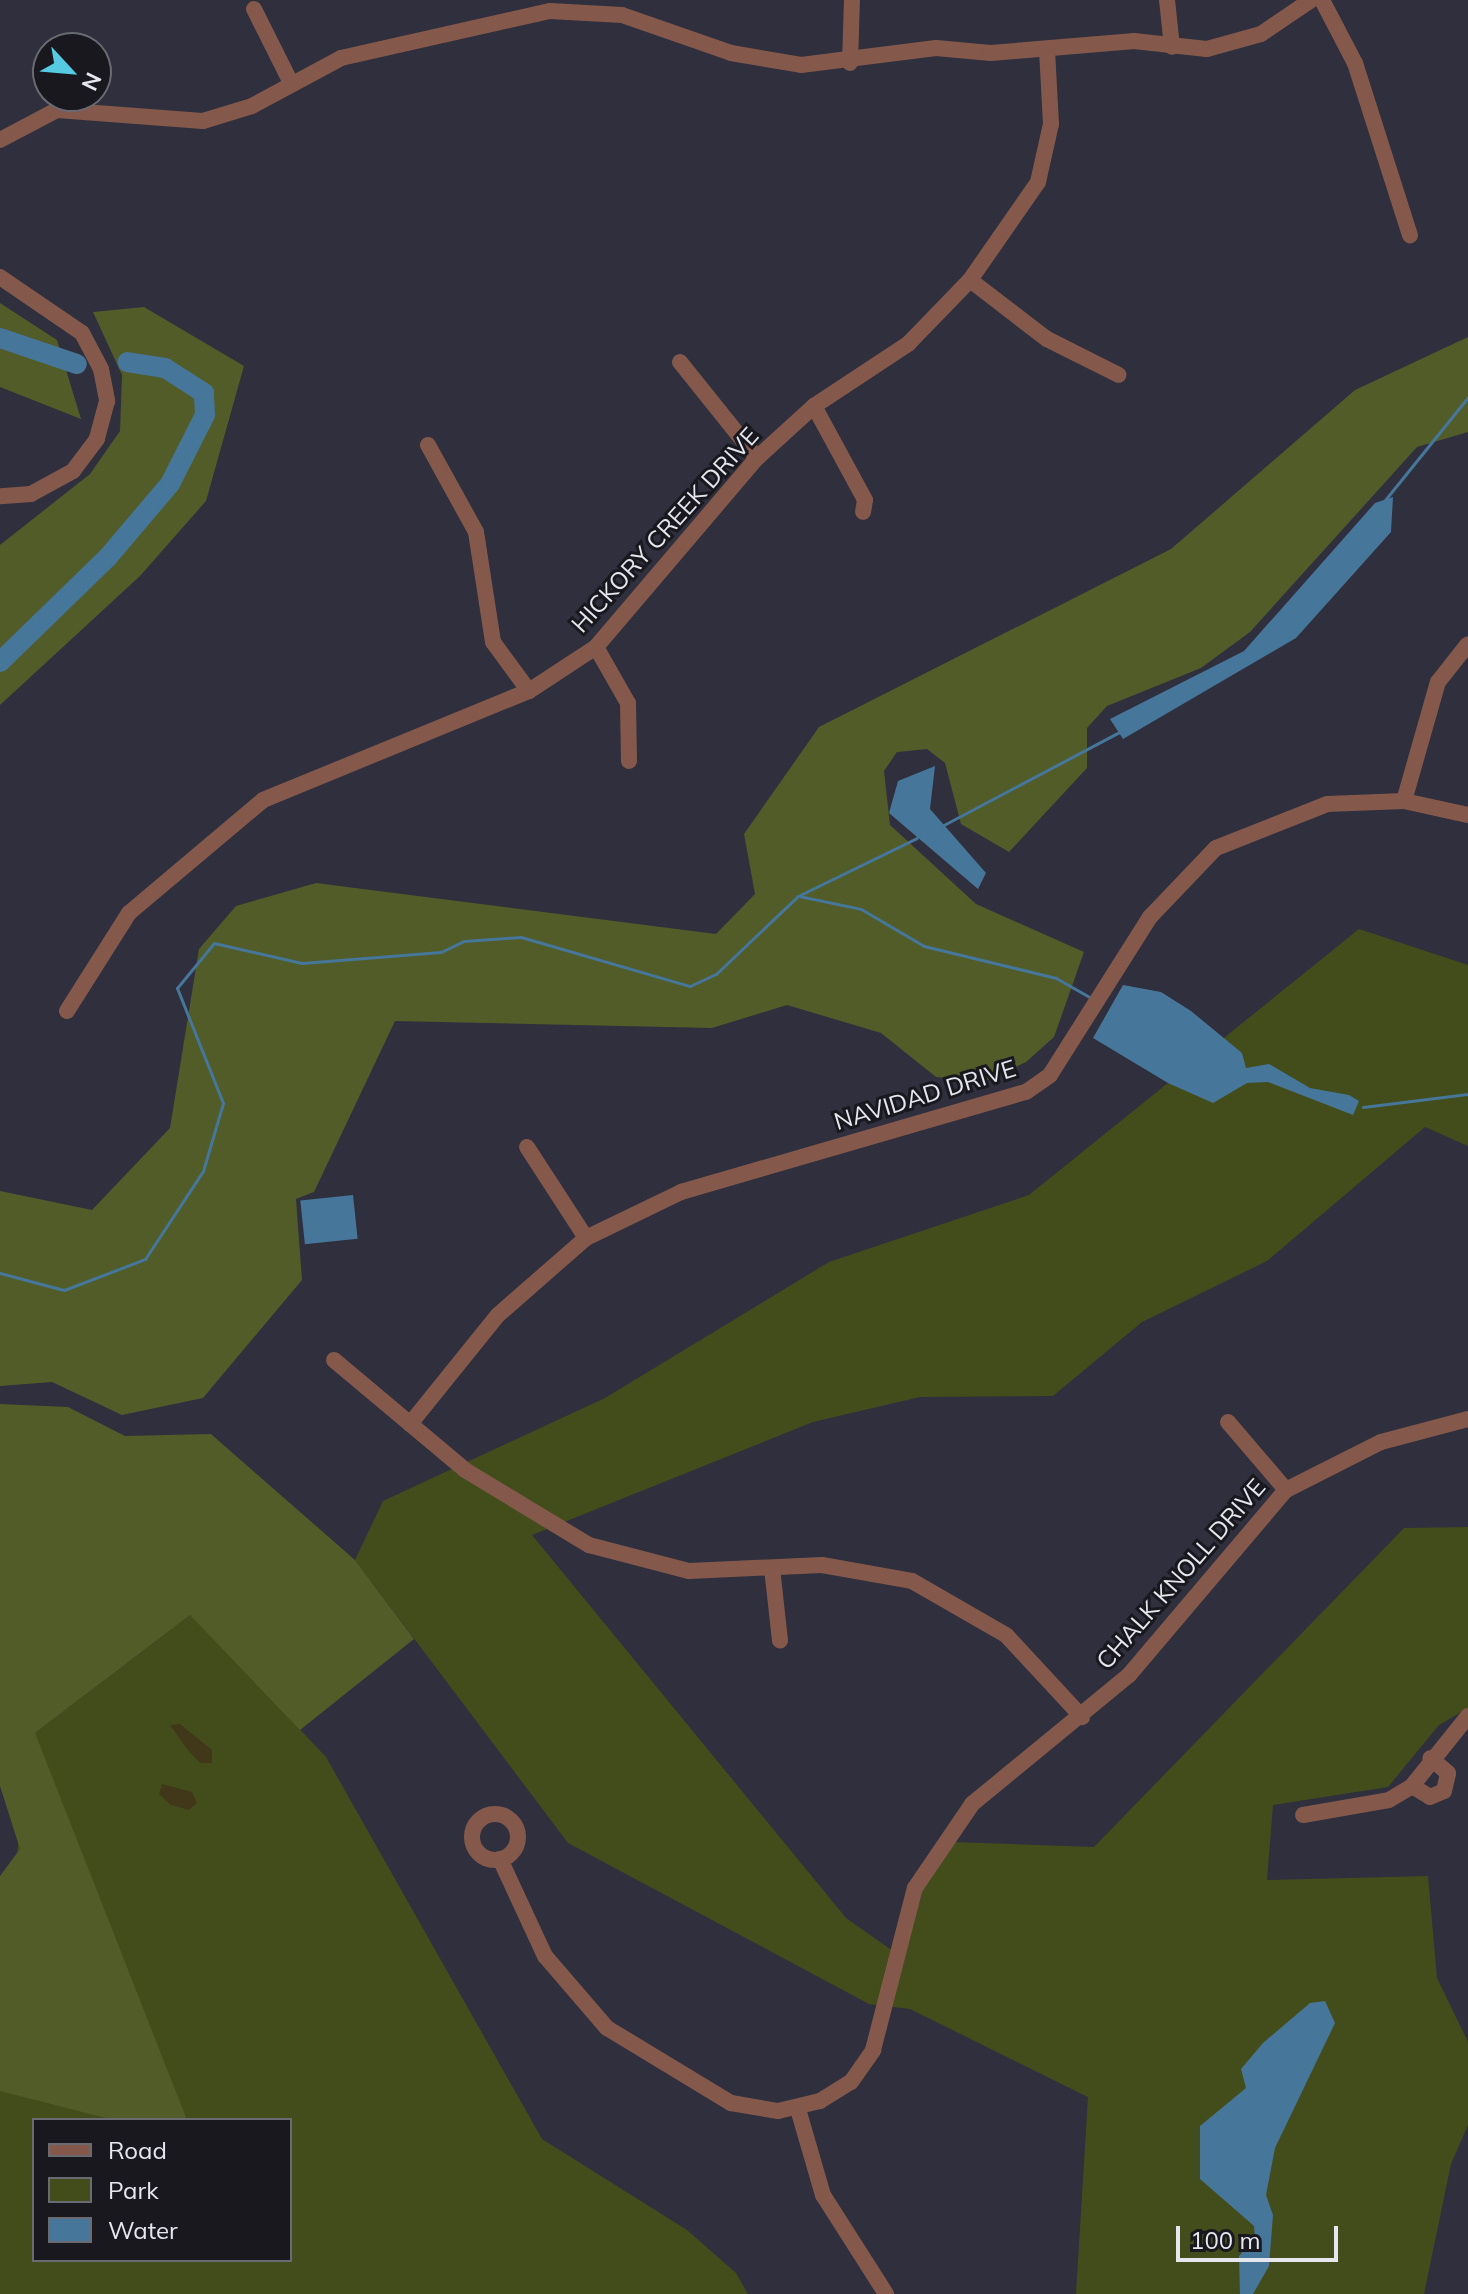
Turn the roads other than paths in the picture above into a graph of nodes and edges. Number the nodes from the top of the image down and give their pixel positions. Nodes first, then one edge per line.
1 (852, 0) edge
2 (1167, 0) edge
3 (1311, 0) edge
4 (1322, 0) edge
5 (549, 6) edge
6 (254, 9) dead end
7 (1172, 47) junction
8 (1047, 49) junction
9 (850, 63) junction
10 (291, 83) junction
11 (0, 140) edge
12 (1410, 235) dead end
13 (0, 277) edge
14 (970, 280) junction
15 (680, 362) dead end
16 (1119, 375) dead end
17 (814, 406) junction
18 (428, 445) dead end
19 (757, 458) junction
20 (0, 496) edge
21 (863, 512) dead end
22 (1468, 644) edge
23 (596, 647) junction
24 (529, 691) junction
25 (629, 761) dead end
26 (1404, 801) junction
27 (1468, 815) edge
28 (67, 1011) dead end
29 (527, 1147) dead end
30 (586, 1238) junction
31 (334, 1360) dead end
32 (1468, 1419) edge
33 (1228, 1422) dead end
34 (410, 1424) junction
35 (1286, 1490) junction
36 (772, 1568) junction
37 (780, 1641) dead end
38 (1468, 1716) edge
39 (1082, 1717) junction
40 (1430, 1758) junction
41 (1412, 1786) junction
42 (1303, 1815) dead end
43 (500, 1859) dead end
44 (798, 2109) junction
45 (886, 2294) edge

1 - 9 street
2 - 7 street
3 - 7 street
4 - 12 street
5 - 9 street
5 - 10 street
6 - 10 street
7 - 8 street
8 - 9 street
8 - 14 street, HICKORY CREEK DRIVE
10 - 11 street
13 - 20 street
14 - 16 street
14 - 17 street, HICKORY CREEK DRIVE
15 - 19 street
17 - 19 street, HICKORY CREEK DRIVE
17 - 21 street
18 - 24 street
19 - 23 street, HICKORY CREEK DRIVE
22 - 26 street
23 - 24 street, HICKORY CREEK DRIVE
23 - 25 street
24 - 28 street, HICKORY CREEK DRIVE
26 - 27 street, NAVIDAD DRIVE
26 - 30 street, NAVIDAD DRIVE
29 - 30 street
30 - 34 street, NAVIDAD DRIVE
31 - 34 street
32 - 35 street, CHALK KNOLL DRIVE
33 - 35 street
34 - 36 street
35 - 39 street, CHALK KNOLL DRIVE
36 - 37 street
36 - 39 street
38 - 40 street
39 - 44 street, CHALK KNOLL DRIVE
40 - 41 street
40 - 41 street
41 - 42 street
43 - 44 street, CHALK KNOLL DRIVE
44 - 45 street

